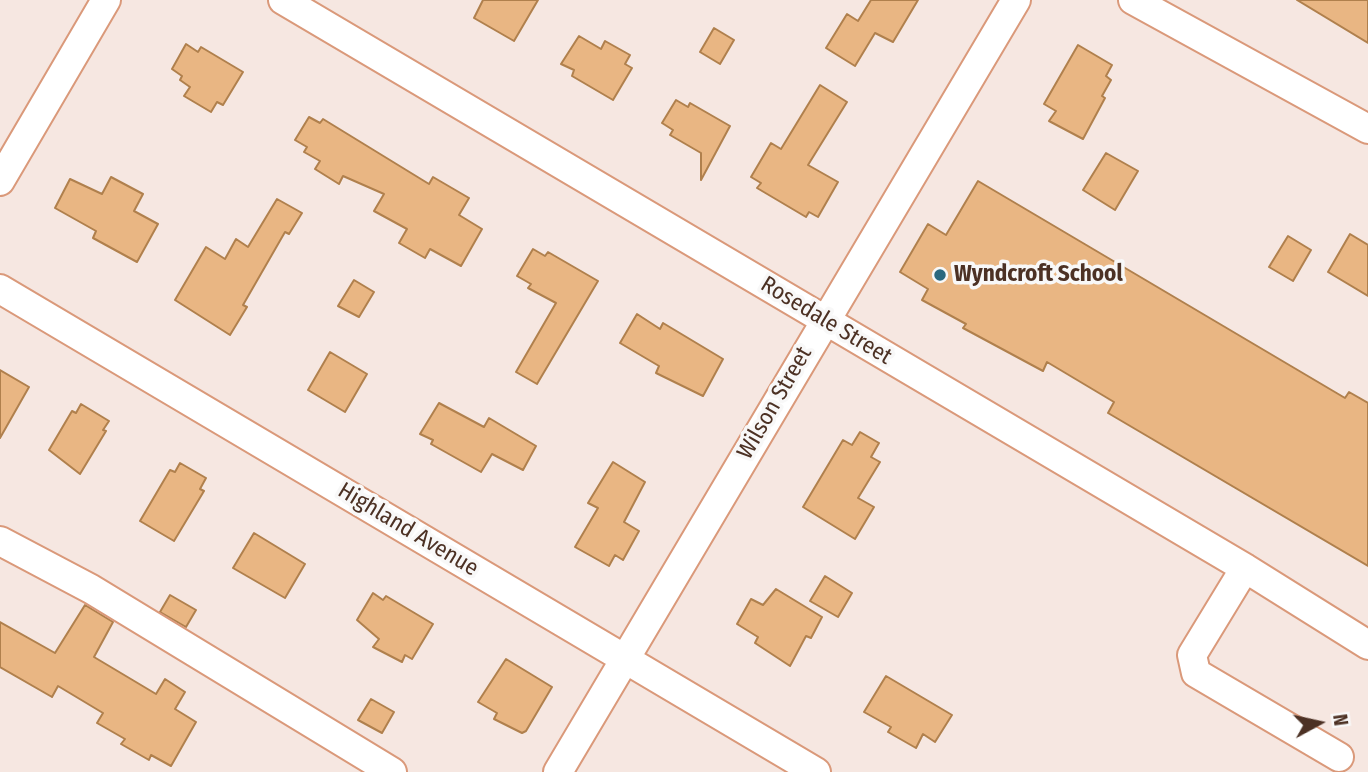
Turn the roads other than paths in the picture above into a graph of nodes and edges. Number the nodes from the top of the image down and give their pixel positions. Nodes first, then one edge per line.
1 (106, 0) edge
2 (283, 0) edge
3 (1016, 0) edge
4 (1133, 0) edge
5 (1368, 129) edge
6 (0, 181) edge
7 (0, 289) edge
8 (824, 320) junction
9 (0, 541) edge
10 (1245, 568) junction
11 (1368, 645) edge
12 (625, 658) junction
13 (1339, 757) dead end
14 (392, 772) edge
15 (558, 772) edge
16 (816, 772) edge

1 - 6 street
2 - 8 street, Rosedale Street
3 - 8 street, Wilson Street
4 - 5 street
7 - 12 street, Highland Avenue
8 - 10 street, Rosedale Street
8 - 12 street, Wilson Street
9 - 14 street
10 - 11 street, Rosedale Street
10 - 13 street
12 - 15 street, Wilson Street
12 - 16 street, Highland Avenue

